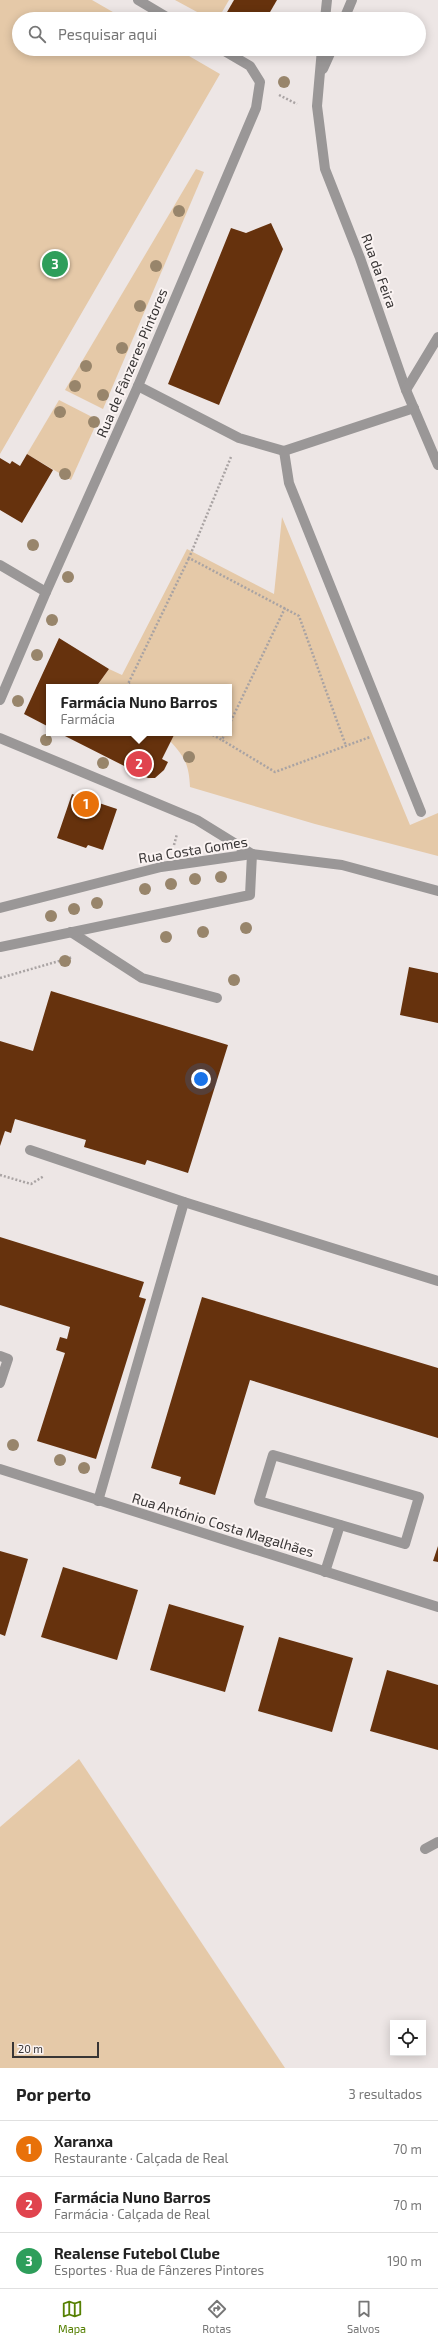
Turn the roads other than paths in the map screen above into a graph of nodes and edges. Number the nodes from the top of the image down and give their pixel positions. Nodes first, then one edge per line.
1 (138, 0) edge
2 (327, 0) edge
3 (352, 0) edge
4 (158, 12) edge
5 (326, 12) edge
6 (347, 12) edge
7 (233, 56) edge
8 (321, 56) edge
9 (329, 56) edge
10 (319, 80) junction
11 (438, 337) edge
12 (138, 386) junction
13 (406, 390) junction
14 (414, 408) junction
15 (284, 451) junction
16 (438, 465) edge
17 (0, 565) edge
18 (46, 592) junction
19 (0, 700) edge
20 (0, 738) edge
21 (421, 812) dead end
22 (252, 854) junction
23 (438, 891) edge
24 (0, 908) edge
25 (71, 932) junction
26 (0, 947) edge
27 (217, 998) dead end
28 (30, 1150) dead end
29 (184, 1202) junction
30 (438, 1281) edge
31 (0, 1356) edge
32 (0, 1383) edge
33 (0, 1469) edge
34 (98, 1501) junction
35 (340, 1525) junction
36 (325, 1572) junction
37 (438, 1607) edge
38 (438, 1842) edge
39 (425, 1849) dead end

1 - 4 street
2 - 5 street
3 - 6 street
7 - 12 street, Rua de Fânzeres Pintores
8 - 10 street, Rua da Feira
9 - 10 street, Rua da Feira
10 - 13 street, Rua da Feira
11 - 13 street
12 - 15 street
12 - 18 street, Rua de Fânzeres Pintores
13 - 14 street, Rua da Feira
14 - 15 street
14 - 16 street, Rua da Feira
15 - 21 street
17 - 18 street
18 - 19 street, Rua de Fânzeres Pintores
20 - 22 street
22 - 23 street, Rua Costa Gomes
22 - 24 street, Rua Costa Gomes
22 - 25 street
25 - 26 street
25 - 27 street
28 - 29 street
29 - 30 street
29 - 34 street
31 - 32 street
33 - 34 street, Rua António Costa Magalhães
34 - 36 street, Rua António Costa Magalhães
35 - 35 street
35 - 36 street
36 - 37 street, Rua António Costa Magalhães
38 - 39 street

